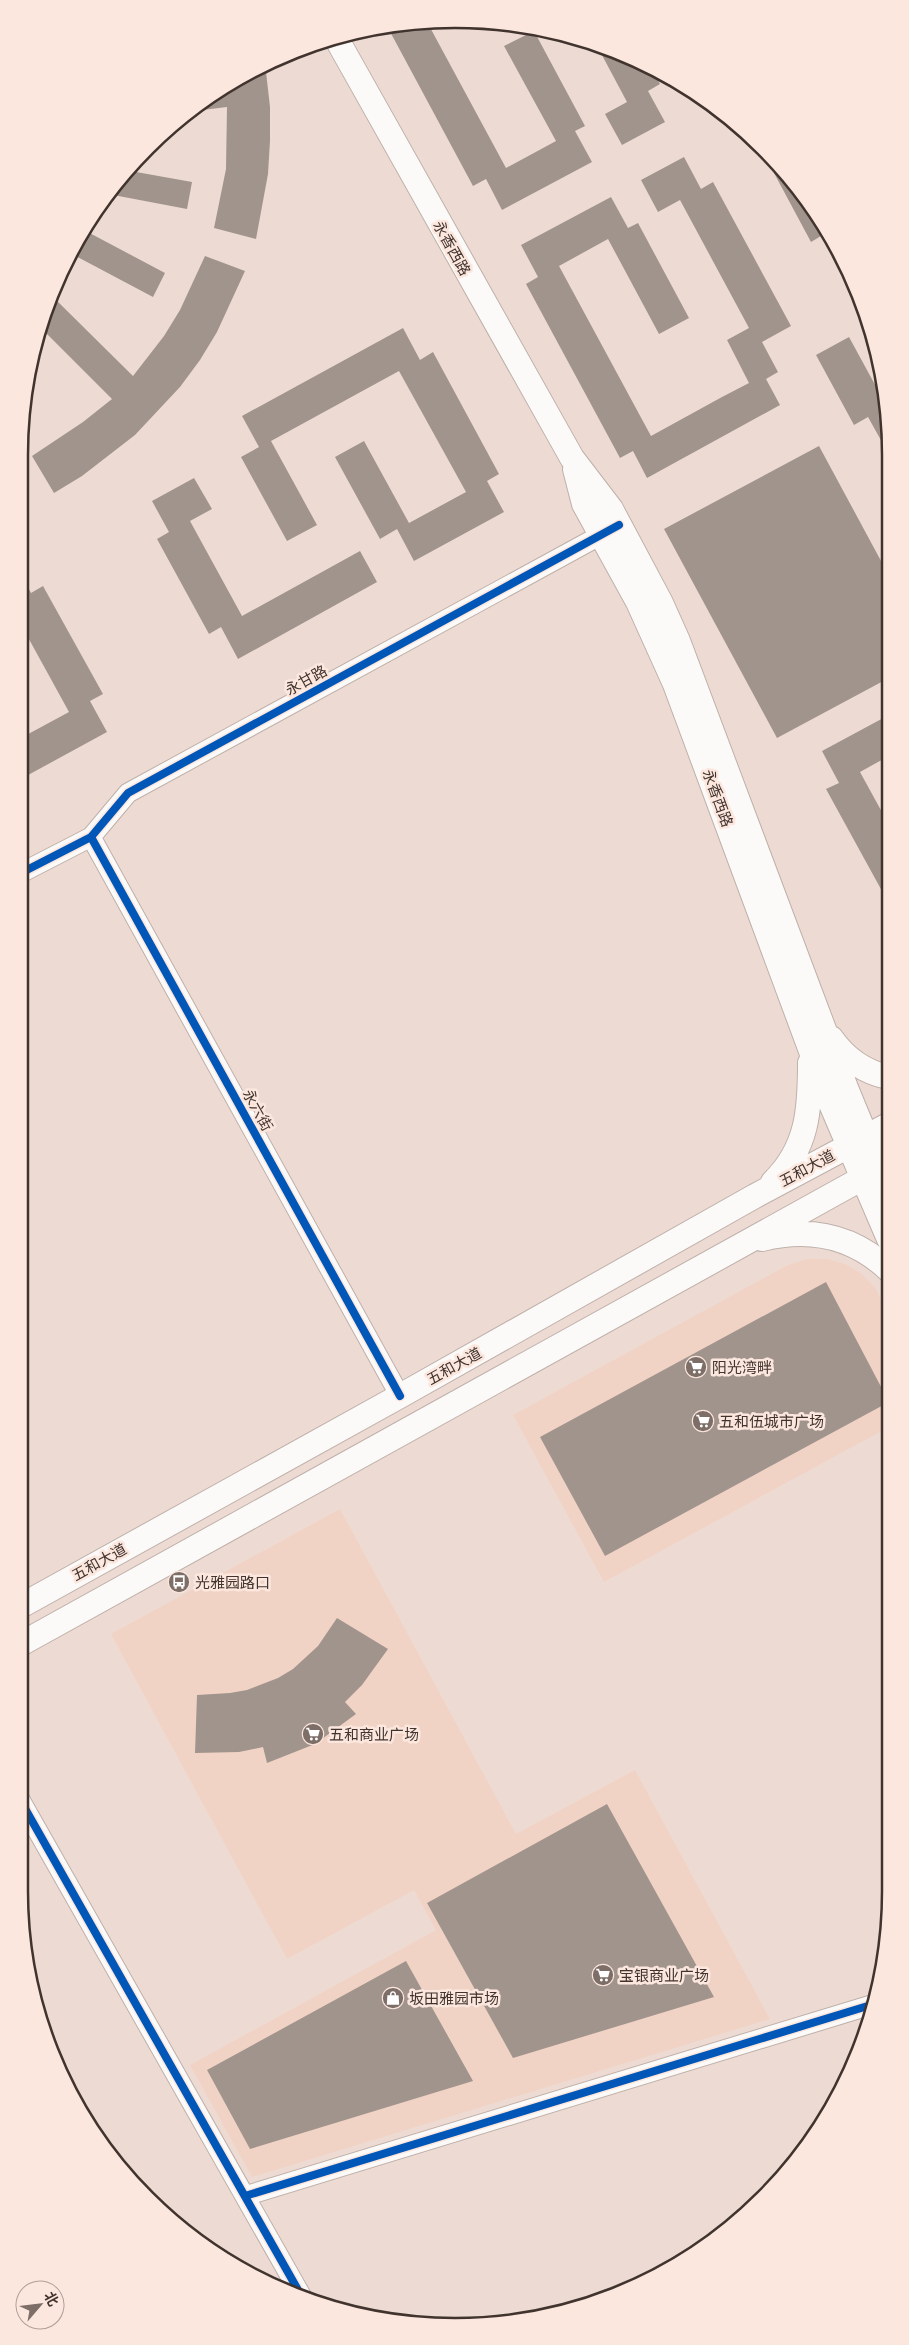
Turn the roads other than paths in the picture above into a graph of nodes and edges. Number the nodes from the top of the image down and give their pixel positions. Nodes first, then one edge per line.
1 (339, 43) edge
2 (610, 530) junction
3 (91, 837) junction
4 (28, 869) edge
5 (823, 1027) junction
6 (810, 1047) junction
7 (882, 1075) edge
8 (882, 1128) edge
9 (857, 1141) junction
10 (880, 1175) edge
11 (882, 1189) edge
12 (755, 1196) junction
13 (722, 1214) junction
14 (742, 1245) junction
15 (882, 1265) edge
16 (400, 1396) junction
17 (28, 1602) edge
18 (28, 1640) edge
19 (28, 1814) edge
20 (865, 2007) edge
21 (245, 2196) junction
22 (296, 2287) edge

1 - 2 main road, 永香西路
2 - 3 street, 永甘路
2 - 5 main road, 永香西路
2 - 6 main road, 永香西路
3 - 4 street, 永甘路
3 - 16 street, 永六街
5 - 7 main road
5 - 9 main road, 永香西路
6 - 9 main road, 永香西路
6 - 12 main road
8 - 9 main road, 五和大道
9 - 10 main road
9 - 12 main road, 五和大道
10 - 11 main road
10 - 14 main road
12 - 13 main road, 五和大道
13 - 14 main road
13 - 16 main road, 五和大道
14 - 15 main road
14 - 18 main road
16 - 17 main road, 五和大道
19 - 21 street
20 - 21 street
21 - 22 street

